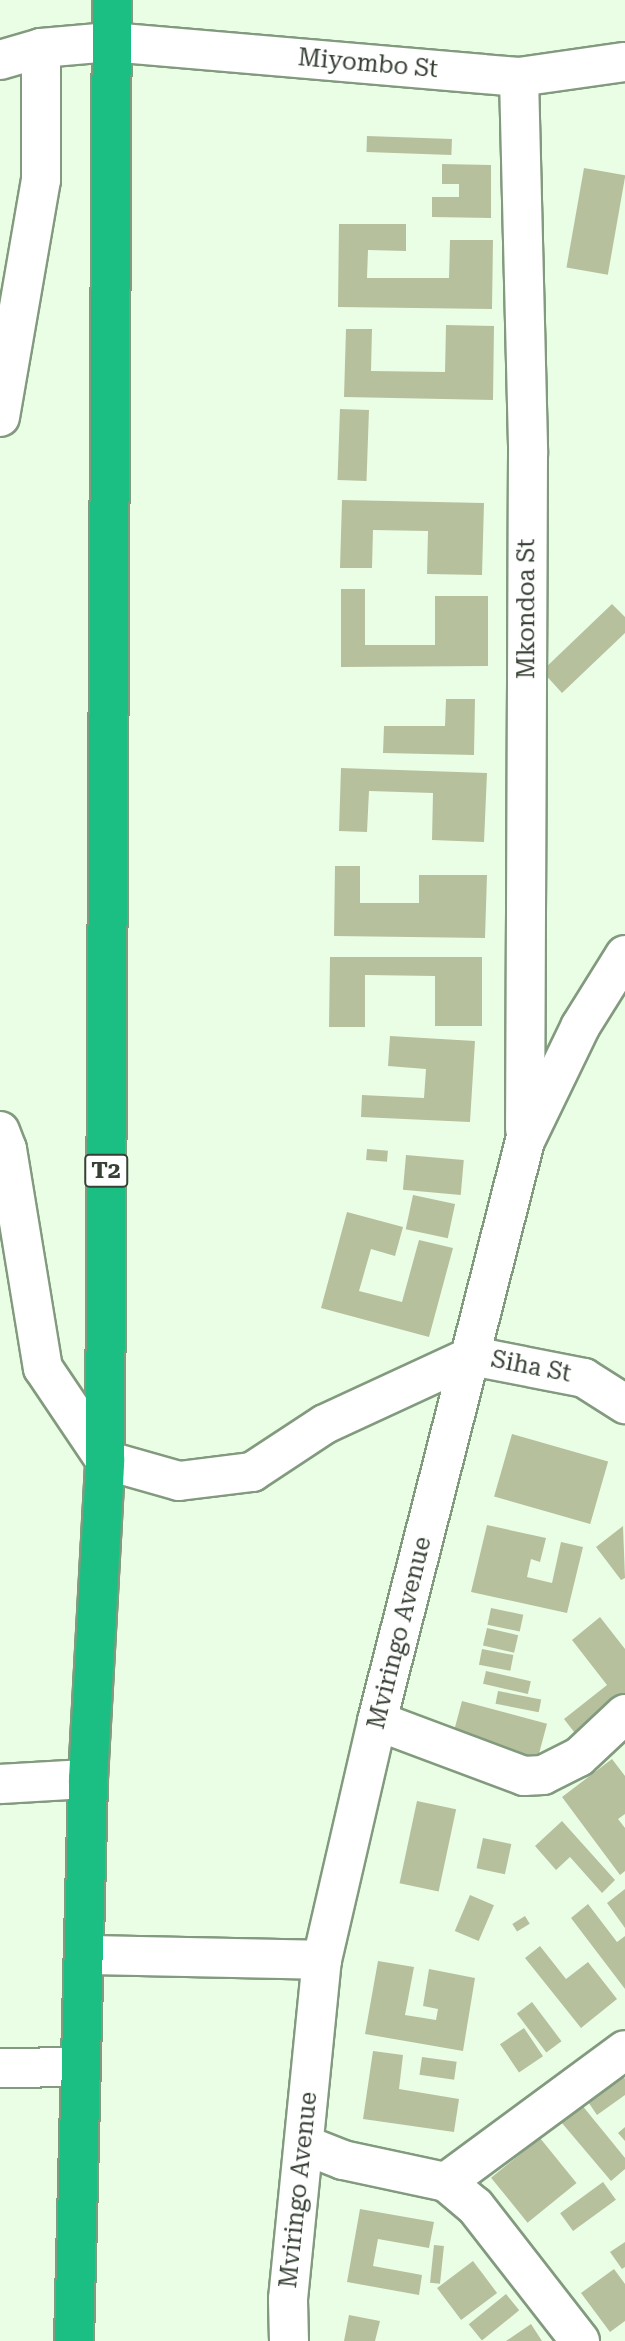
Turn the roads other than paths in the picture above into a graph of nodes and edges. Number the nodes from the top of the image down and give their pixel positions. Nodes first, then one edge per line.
1 (112, 0) edge
2 (110, 42) junction
3 (41, 48) junction
4 (0, 60) edge
5 (625, 62) edge
6 (519, 77) junction
7 (0, 417) edge
8 (625, 955) edge
9 (0, 1131) edge
10 (525, 1141) junction
11 (472, 1356) junction
12 (625, 1404) edge
13 (105, 1460) junction
14 (625, 1714) edge
15 (377, 1721) junction
16 (88, 1779) junction
17 (0, 1784) edge
18 (86, 1955) junction
19 (322, 1960) junction
20 (625, 2050) edge
21 (81, 2067) junction
22 (0, 2068) edge
23 (305, 2145) junction
24 (446, 2182) junction
25 (74, 2341) edge
26 (289, 2341) edge
27 (580, 2341) edge

1 - 2 highway, T2
2 - 3 street, Miyombo St
2 - 6 street, Miyombo St
2 - 13 highway, T2
3 - 4 street, Miyombo St
3 - 7 street
5 - 6 street, Miyombo St
6 - 10 street, Mkondoa St
8 - 10 street, Mviringo Avenue
9 - 13 street
10 - 11 street, Mviringo Avenue
11 - 12 street, Siha St
11 - 13 street
11 - 15 street, Mviringo Avenue
13 - 16 highway, T2
14 - 15 street
15 - 19 street, Mviringo Avenue
16 - 17 street
16 - 18 highway, T2
18 - 19 street
18 - 21 highway, T2
19 - 23 street, Mviringo Avenue
20 - 24 street
21 - 22 street
21 - 25 highway, T2
23 - 24 street
23 - 26 street, Mviringo Avenue
24 - 27 street

